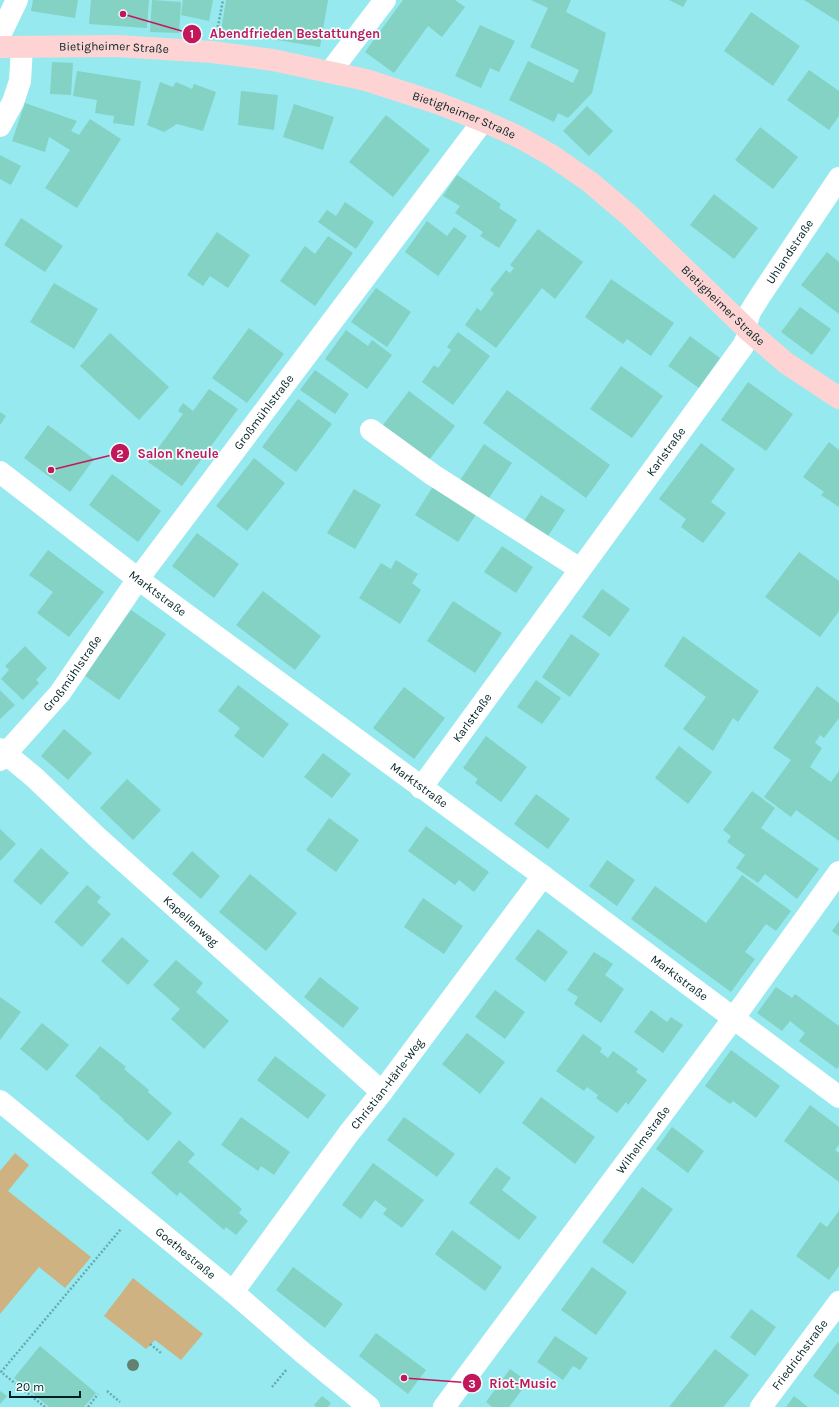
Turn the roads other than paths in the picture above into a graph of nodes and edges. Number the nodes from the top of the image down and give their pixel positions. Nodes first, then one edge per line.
1 (17, 0) edge
2 (385, 0) edge
3 (0, 36) edge
4 (0, 47) edge
5 (22, 47) junction
6 (330, 72) junction
7 (483, 121) junction
8 (0, 126) edge
9 (839, 178) edge
10 (748, 329) junction
11 (839, 398) edge
12 (371, 430) dead end
13 (0, 472) edge
14 (580, 569) junction
15 (138, 579) junction
16 (2, 755) edge
17 (421, 788) junction
18 (839, 872) edge
19 (543, 876) junction
20 (733, 1019) junction
21 (382, 1092) junction
22 (839, 1097) edge
23 (0, 1101) edge
24 (233, 1292) junction
25 (839, 1302) edge
26 (369, 1407) edge
27 (444, 1407) edge
28 (761, 1407) edge

1 - 3 street
2 - 6 street
4 - 5 main road, Bietigheimer Straße
5 - 6 main road, Bietigheimer Straße
5 - 8 street
6 - 7 main road, Bietigheimer Straße
7 - 10 main road, Bietigheimer Straße
7 - 15 street, Großmühlstraße
9 - 10 street, Uhlandstraße
10 - 11 main road, Bietigheimer Straße
10 - 14 street, Karlstraße
12 - 14 street
13 - 15 street, Marktstraße
14 - 17 street, Karlstraße
15 - 16 street, Großmühlstraße
15 - 17 street, Marktstraße
16 - 21 street, Kapellenweg
17 - 19 street, Marktstraße
18 - 20 street, Wilhelmstraße
19 - 20 street, Marktstraße
19 - 21 street, Christian-Härle-Weg
20 - 22 street, Marktstraße
20 - 27 street, Wilhelmstraße
21 - 24 street, Christian-Härle-Weg
23 - 24 street, Goethestraße
24 - 26 street, Goethestraße
25 - 28 street, Friedrichstraße

